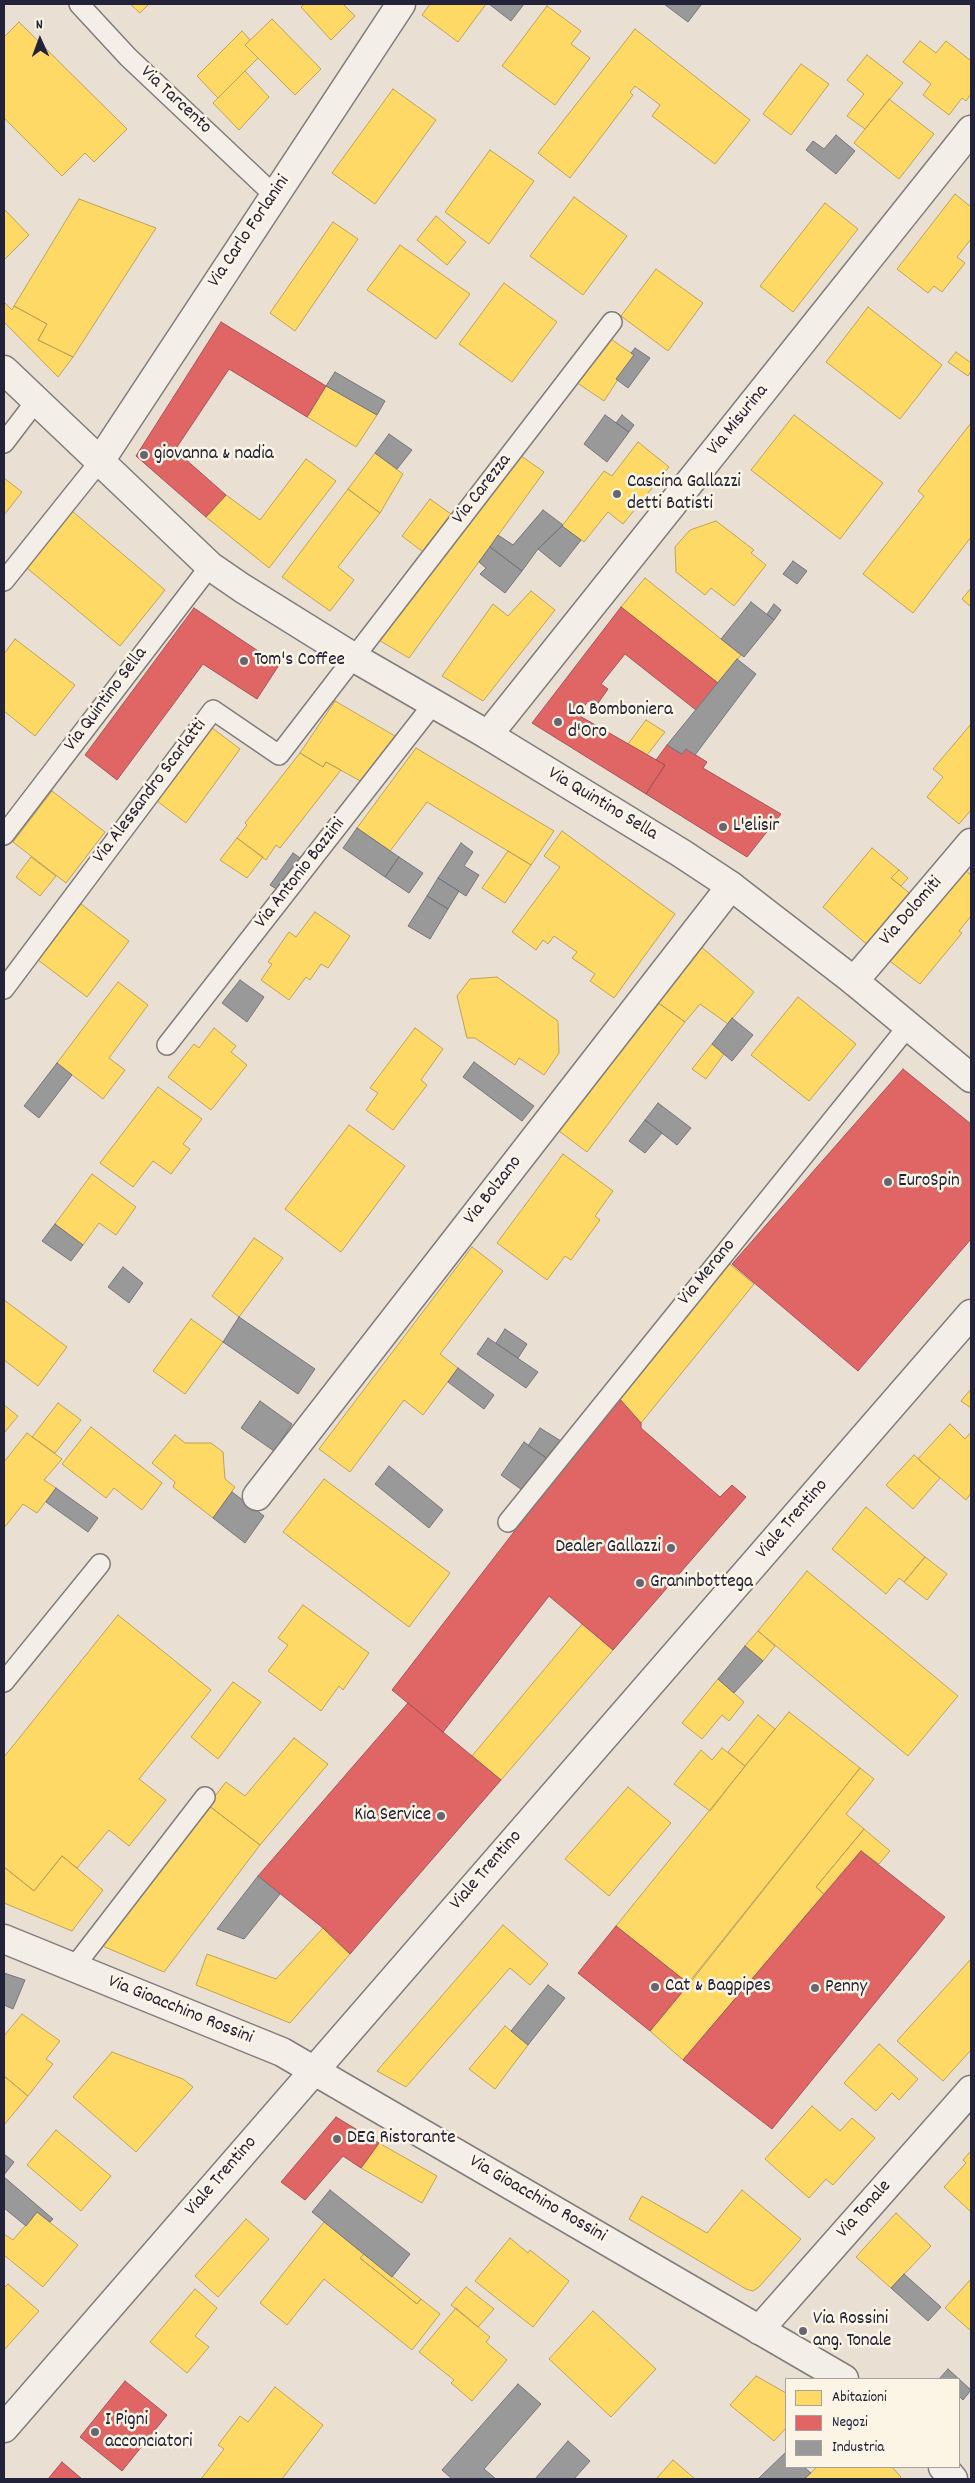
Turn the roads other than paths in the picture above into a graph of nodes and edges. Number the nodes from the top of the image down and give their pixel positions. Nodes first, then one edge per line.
1 (78, 4) edge
2 (402, 4) edge
3 (971, 130) edge
4 (274, 195) junction
5 (612, 322) dead end
6 (4, 370) edge
7 (36, 401) junction
8 (4, 443) edge
9 (100, 461) junction
10 (210, 566) junction
11 (4, 581) edge
12 (353, 657) junction
13 (434, 704) junction
14 (488, 735) junction
15 (4, 835) edge
16 (971, 843) edge
17 (730, 886) junction
18 (854, 981) junction
19 (4, 989) edge
20 (909, 1026) junction
21 (167, 1045) dead end
22 (971, 1078) edge
23 (971, 1314) edge
24 (257, 1496) dead end
25 (508, 1522) dead end
26 (100, 1564) dead end
27 (4, 1682) edge
28 (205, 1797) dead end
29 (4, 1939) edge
30 (74, 1967) junction
31 (315, 2070) junction
32 (970, 2092) edge
33 (759, 2330) junction
34 (842, 2378) edge
35 (4, 2428) edge
36 (944, 2468) edge
37 (954, 2479) edge

1 - 4 lane, Via Tarcento
2 - 4 street, Via Carlo Forlanini
3 - 14 street, Via Misurina
4 - 9 street, Via Carlo Forlanini
5 - 12 lane, Via Carezza
6 - 7 street, Via Quintino Sella
7 - 8 lane
7 - 9 street, Via Quintino Sella
9 - 10 street, Via Quintino Sella
9 - 11 lane
10 - 12 street, Via Quintino Sella
10 - 15 lane, Via Quintino Sella
12 - 13 street, Via Quintino Sella
12 - 19 lane, Via Alessandro Scarlatti
13 - 14 street, Via Quintino Sella
13 - 21 lane, Via Antonio Bazzini
14 - 17 street, Via Quintino Sella
16 - 18 street, Via Dolomiti
17 - 18 street, Via Quintino Sella
17 - 24 street, Via Bolzano
18 - 20 street, Via Quintino Sella
20 - 22 street, Via Quintino Sella
20 - 25 lane, Via Merano
23 - 31 street, Viale Trentino
26 - 27 lane
28 - 30 lane
29 - 30 street, Via Gioacchino Rossini
30 - 31 street, Via Gioacchino Rossini
31 - 33 street, Via Gioacchino Rossini
31 - 35 street, Viale Trentino
32 - 33 street, Via Tonale
33 - 34 street, Via Gioacchino Rossini
36 - 37 street

